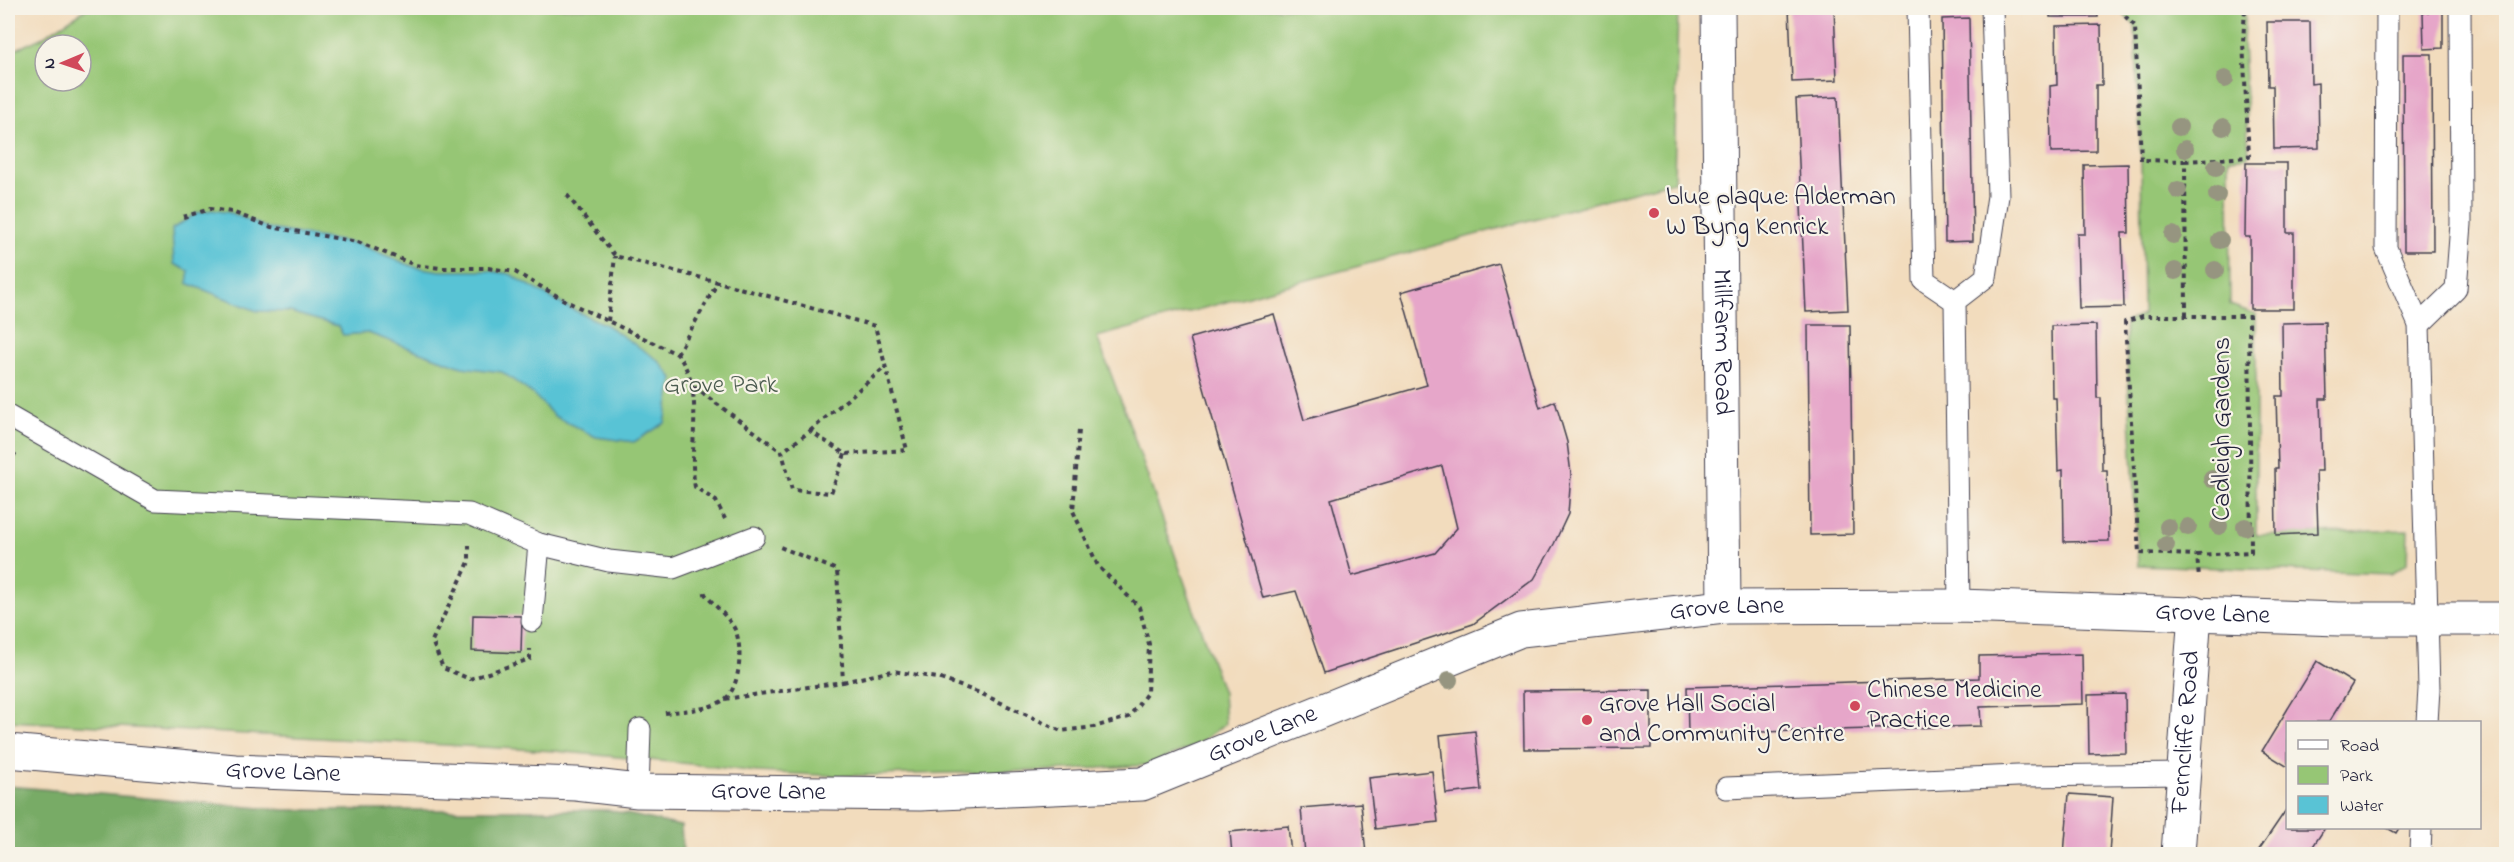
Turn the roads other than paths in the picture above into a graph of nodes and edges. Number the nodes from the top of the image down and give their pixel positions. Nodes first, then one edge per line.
1 (1718, 8) edge
2 (1918, 8) edge
3 (1992, 8) edge
4 (2386, 8) edge
5 (2460, 8) edge
6 (1955, 301) junction
7 (2419, 325) junction
8 (8, 416) edge
9 (754, 537) road end
10 (539, 544) junction
11 (1959, 606) junction
12 (1724, 607) junction
13 (2198, 612) junction
14 (2426, 619) junction
15 (2506, 619) edge
16 (532, 621) road end
17 (2427, 721) edge
18 (640, 729) road end
19 (8, 751) edge
20 (2183, 774) junction
21 (1726, 788) dead end
22 (638, 791) junction
23 (2421, 829) edge
24 (2178, 855) edge
25 (2420, 855) edge

1 - 12 street, Millfarm Road
2 - 6 lane
3 - 6 lane
4 - 7 lane
5 - 7 lane
6 - 11 lane
7 - 14 lane
8 - 10 lane
9 - 10 lane
10 - 16 lane
11 - 12 street, Grove Lane
11 - 13 street, Grove Lane
12 - 22 street, Grove Lane
13 - 14 street, Grove Lane
13 - 20 street, Ferncliffe Road
14 - 15 street, Grove Lane
14 - 17 lane
18 - 22 lane
19 - 22 street, Grove Lane
20 - 21 lane
20 - 24 street, Ferncliffe Road
23 - 25 lane

